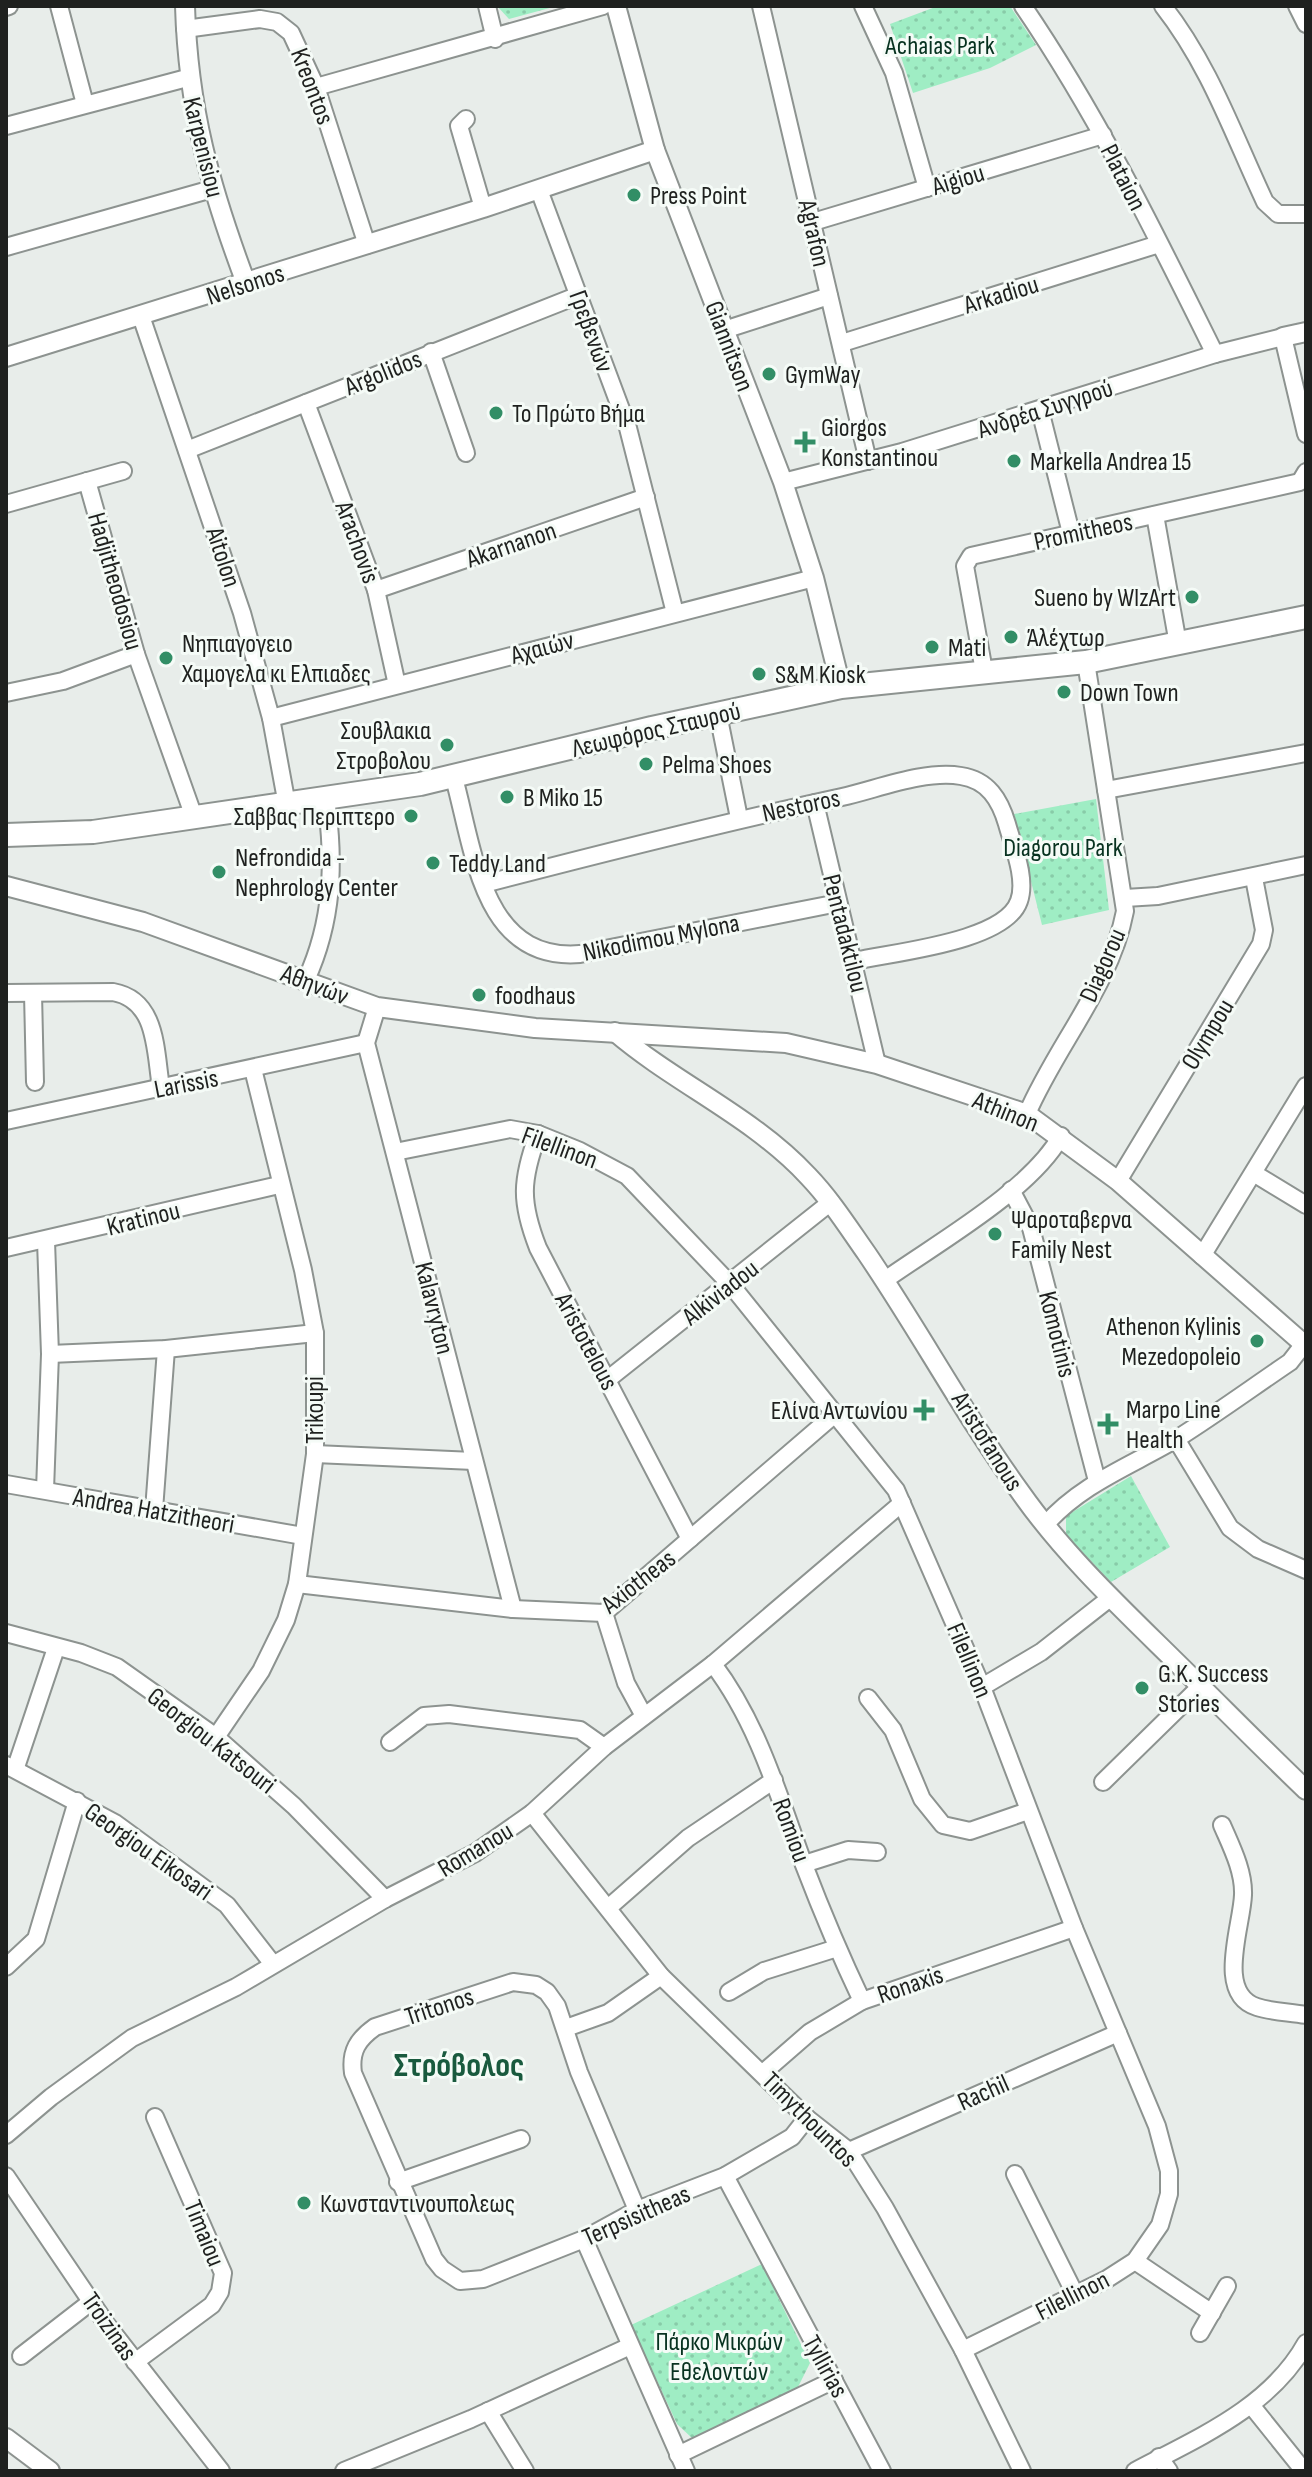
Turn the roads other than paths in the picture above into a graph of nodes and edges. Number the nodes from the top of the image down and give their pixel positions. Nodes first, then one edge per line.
1 (59, 6) edge
2 (185, 6) edge
3 (487, 6) edge
4 (603, 6) edge
5 (616, 6) edge
6 (761, 6) edge
7 (863, 6) edge
8 (1023, 6) edge
9 (1163, 6) edge
10 (1297, 6) edge
11 (1306, 24) edge
12 (185, 29) junction
13 (495, 39) junction
14 (187, 78) junction
15 (316, 87) junction
16 (85, 104) junction
17 (466, 119) dead end
18 (6, 126) edge
19 (1103, 135) junction
20 (655, 150) junction
21 (927, 188) junction
22 (212, 189) junction
23 (539, 190) junction
24 (483, 208) junction
25 (1306, 214) edge
26 (813, 222) junction
27 (1159, 244) junction
28 (367, 245) junction
29 (6, 247) edge
30 (246, 283) junction
31 (579, 295) junction
32 (829, 296) junction
33 (141, 316) junction
34 (724, 330) junction
35 (1306, 332) edge
36 (1283, 337) junction
37 (842, 343) junction
38 (431, 352) junction
39 (1215, 354) junction
40 (6, 357) edge
41 (306, 403) junction
42 (1040, 410) junction
43 (1306, 434) edge
44 (187, 450) junction
45 (466, 453) dead end
46 (868, 461) junction
47 (123, 471) dead end
48 (1306, 472) edge
49 (87, 481) junction
50 (783, 482) junction
51 (646, 497) junction
52 (6, 504) edge
53 (1155, 515) junction
54 (1071, 533) junction
55 (814, 578) junction
56 (376, 590) junction
57 (675, 613) junction
58 (1306, 617) edge
59 (1178, 644) junction
60 (136, 654) junction
61 (1086, 662) junction
62 (984, 671) junction
63 (397, 685) junction
64 (841, 687) junction
65 (6, 693) edge
66 (718, 714) junction
67 (271, 718) junction
68 (1306, 753) edge
69 (454, 778) junction
70 (1106, 790) junction
71 (326, 799) junction
72 (815, 803) junction
73 (287, 805) junction
74 (194, 817) junction
75 (739, 818) junction
76 (6, 835) edge
77 (1306, 865) edge
78 (1254, 878) junction
79 (484, 884) junction
80 (6, 886) edge
81 (1125, 898) junction
82 (838, 903) junction
83 (855, 961) junction
84 (306, 980) junction
85 (6, 993) edge
86 (33, 993) junction
87 (377, 1007) junction
88 (624, 1032) junction
89 (366, 1043) junction
90 (877, 1064) junction
91 (253, 1069) junction
92 (35, 1082) dead end
93 (1306, 1086) edge
94 (161, 1087) junction
95 (1027, 1114) junction
96 (6, 1121) edge
97 (538, 1134) junction
98 (1061, 1136) junction
99 (395, 1152) junction
100 (1255, 1174) junction
101 (1118, 1181) junction
102 (279, 1185) junction
103 (1011, 1190) junction
104 (831, 1202) junction
105 (1306, 1205) edge
106 (46, 1241) junction
107 (6, 1248) edge
108 (1202, 1256) junction
109 (885, 1280) junction
110 (731, 1285) junction
111 (315, 1333) junction
112 (1305, 1345) edge
113 (166, 1349) junction
114 (50, 1354) junction
115 (607, 1380) junction
116 (835, 1414) junction
117 (1176, 1439) junction
118 (315, 1454) junction
119 (474, 1461) junction
120 (1097, 1481) junction
121 (6, 1484) edge
122 (45, 1490) junction
123 (902, 1503) junction
124 (154, 1510) junction
125 (1045, 1525) junction
126 (303, 1536) junction
127 (690, 1539) junction
128 (1304, 1564) edge
129 (297, 1584) junction
130 (1110, 1598) junction
131 (513, 1609) junction
132 (604, 1613) junction
133 (6, 1633) edge
134 (56, 1648) junction
135 (713, 1664) junction
136 (1201, 1686) junction
137 (982, 1687) junction
138 (868, 1698) dead end
139 (644, 1716) junction
140 (216, 1737) junction
141 (390, 1742) dead end
142 (604, 1747) junction
143 (11, 1766) edge
144 (774, 1780) junction
145 (1103, 1782) dead end
146 (1306, 1790) edge
147 (77, 1801) junction
148 (1028, 1811) junction
149 (532, 1813) junction
150 (1222, 1825) dead end
151 (877, 1852) dead end
152 (804, 1864) junction
153 (385, 1899) junction
154 (608, 1908) junction
155 (1074, 1928) junction
156 (837, 1948) junction
157 (272, 1963) junction
158 (6, 1967) edge
159 (661, 1976) junction
160 (729, 1992) dead end
161 (862, 2001) junction
162 (1306, 2015) edge
163 (566, 2028) junction
164 (1118, 2033) junction
165 (764, 2072) junction
166 (155, 2117) dead end
167 (807, 2118) junction
168 (6, 2135) edge
169 (521, 2139) dead end
170 (849, 2151) junction
171 (1015, 2174) dead end
172 (6, 2176) edge
173 (725, 2176) junction
174 (398, 2182) junction
175 (637, 2210) junction
176 (584, 2239) junction
177 (1135, 2261) junction
178 (451, 2277) joint
179 (1227, 2286) dead end
180 (1075, 2294) junction
181 (92, 2301) junction
182 (1212, 2313) junction
183 (1200, 2333) dead end
184 (1306, 2343) edge
185 (628, 2347) junction
186 (963, 2350) junction
187 (21, 2356) dead end
188 (135, 2362) junction
189 (834, 2380) junction
190 (1251, 2405) junction
191 (488, 2411) junction
192 (6, 2438) edge
193 (678, 2455) junction
194 (1164, 2464) edge
195 (50, 2471) edge
196 (221, 2471) edge
197 (344, 2471) edge
198 (525, 2471) edge
199 (686, 2471) edge
200 (882, 2471) edge
201 (1022, 2471) edge
202 (1135, 2471) edge
203 (1304, 2471) edge

1 - 16 street
2 - 12 street, Karpenisiou
3 - 13 street
4 - 13 street
5 - 20 street, Giannitson
6 - 26 street, Agrafon
7 - 21 street
8 - 19 street, Plataion
9 - 25 street
10 - 11 street
12 - 14 street, Karpenisiou
12 - 15 street, Kreontos
13 - 15 street
14 - 16 street
14 - 22 street, Karpenisiou
15 - 28 street, Kreontos
16 - 18 street
17 - 24 street
19 - 21 street, Aigiou
19 - 27 street, Plataion
20 - 23 street, Nelsonos
20 - 34 street, Giannitson
21 - 26 street, Aigiou
22 - 29 street
22 - 30 street, Karpenisiou
23 - 24 street, Nelsonos
23 - 31 street, Γρεβενών
24 - 28 street, Nelsonos
26 - 32 street, Agrafon
27 - 37 street, Arkadiou
27 - 39 street, Plataion
28 - 30 street, Nelsonos
30 - 33 street, Nelsonos
31 - 38 street, Argolidos
31 - 51 street, Γρεβενών
32 - 34 street
32 - 37 street, Agrafon
33 - 40 street, Nelsonos
33 - 44 street, Aitolon
34 - 50 street, Giannitson
35 - 36 street, Ανδρέα Συγγρού
36 - 39 street, Ανδρέα Συγγρού
36 - 43 street
37 - 46 street, Agrafon
38 - 41 street, Argolidos
38 - 45 street
39 - 42 street, Ανδρέα Συγγρού
41 - 44 street, Argolidos
41 - 56 street, Arachovis
42 - 46 street, Ανδρέα Συγγρού
42 - 54 street
44 - 67 street, Aitolon
46 - 50 street, Ανδρέα Συγγρού
47 - 49 street
48 - 53 street, Promitheos
49 - 52 street
49 - 60 street, Hadjitheodosiou
50 - 55 street, Giannitson
51 - 56 street, Akarnanon
51 - 57 street, Γρεβενών
53 - 54 street, Promitheos
53 - 59 street
54 - 62 street, Promitheos
55 - 57 street, Αχαιών
55 - 64 street, Giannitson
56 - 63 street, Arachovis
57 - 63 street, Αχαιών
58 - 59 main road, Λεωφόρος Σταυρού
59 - 61 main road, Λεωφόρος Σταυρού
60 - 65 street
60 - 74 street, Hadjitheodosiou
61 - 62 main road, Λεωφόρος Σταυρού
61 - 70 street, Diagorou
62 - 64 main road, Λεωφόρος Σταυρού
63 - 67 street, Αχαιών
64 - 66 main road, Λεωφόρος Σταυρού
66 - 69 main road, Λεωφόρος Σταυρού
66 - 75 street
67 - 73 street, Aitolon
68 - 70 street
69 - 71 main road, Λεωφόρος Σταυρού
69 - 79 street, Nikodimou Mylona
70 - 81 street, Diagorou
71 - 73 main road, Λεωφόρος Σταυρού
71 - 84 street
72 - 75 street, Nestoros
72 - 82 street, Pentadaktilou
72 - 83 street, Nestoros
73 - 74 main road, Λεωφόρος Σταυρού
74 - 76 main road, Λεωφόρος Σταυρού
75 - 79 street, Nestoros
77 - 78 street
78 - 81 street
78 - 101 street, Olympou
79 - 82 street, Nikodimou Mylona
80 - 84 street, Αθηνών
81 - 95 street, Diagorou
82 - 83 street, Pentadaktilou
83 - 90 street, Pentadaktilou
84 - 87 street, Αθηνών
85 - 86 street
86 - 92 street
86 - 94 street
87 - 88 street, Αθηνών
87 - 89 street
88 - 90 street, Athinon
88 - 104 street, Aristofanous
89 - 91 street, Larissis
89 - 99 street, Kalavryton
90 - 95 street, Athinon
91 - 94 street, Larissis
91 - 102 street, Trikoupi
93 - 100 street
94 - 96 street, Larissis
95 - 98 street, Athinon
97 - 99 street, Filellinon
97 - 110 street, Filellinon
97 - 115 street, Aristotelous
98 - 101 street, Athinon
98 - 103 street
99 - 119 street, Kalavryton
100 - 105 street
100 - 108 street
101 - 108 street, Athinon
102 - 106 street, Kratinou
102 - 111 street, Trikoupi
103 - 109 street
103 - 120 street, Komotinis
104 - 109 street, Aristofanous
104 - 110 street, Alkiviadou
106 - 107 street, Kratinou
106 - 114 street
108 - 112 street, Athinon
109 - 125 street, Aristofanous
110 - 115 street, Alkiviadou
110 - 116 street, Filellinon
111 - 113 street
111 - 118 street, Trikoupi
112 - 117 street
113 - 114 street
113 - 124 street
114 - 122 street
115 - 127 street, Aristotelous
116 - 123 street, Filellinon
116 - 127 street, Axiotheas
117 - 120 street
117 - 128 street
118 - 119 street
118 - 126 street, Trikoupi
119 - 131 street, Kalavryton
120 - 125 street
121 - 122 street, Andrea Hatzitheori
122 - 124 street, Andrea Hatzitheori
123 - 135 street, Romanou
123 - 137 street, Filellinon
124 - 126 street, Andrea Hatzitheori
125 - 130 street, Aristofanous
126 - 129 street, Trikoupi
127 - 132 street, Axiotheas
129 - 131 street, Axiotheas
129 - 140 street, Trikoupi
130 - 136 street, Aristofanous
130 - 137 street
131 - 132 street, Axiotheas
132 - 139 street
133 - 134 street, Georgiou Katsouri
134 - 140 street, Georgiou Katsouri
134 - 143 street
135 - 139 street, Romanou
135 - 144 street, Romiou
136 - 145 street
136 - 146 street, Aristofanous
137 - 148 street, Filellinon
138 - 148 street
139 - 142 street, Romanou
140 - 153 street, Georgiou Katsouri
141 - 142 street
142 - 149 street, Romanou
143 - 147 street, Georgiou Eikosari
144 - 152 street, Romiou
144 - 154 street
147 - 157 street, Georgiou Eikosari
147 - 158 street
148 - 155 street, Filellinon
149 - 153 street, Romanou
149 - 154 street, Timythountos
150 - 162 street
151 - 152 street
152 - 156 street, Romiou
153 - 157 street, Romanou
154 - 159 street, Timythountos
155 - 161 street, Ronaxis
155 - 164 street, Filellinon
156 - 160 street
156 - 161 street, Romiou
157 - 168 street, Romanou
159 - 163 street
159 - 165 street, Timythountos
161 - 165 street, Ronaxis
163 - 174 street, Tritonos
163 - 175 street, Tritonos
164 - 170 street, Rachil
164 - 177 street, Filellinon
165 - 167 street, Timythountos
166 - 188 street, Timaiou
167 - 170 street, Timythountos
167 - 173 street, Terpsisitheas
169 - 174 street
170 - 186 street, Timythountos
171 - 180 street
172 - 181 street, Troizinas
173 - 175 street, Terpsisitheas
173 - 189 street, Tyllirias
174 - 178 street, Tritonos
175 - 176 street, Terpsisitheas
176 - 178 street, Terpsisitheas
176 - 185 street
177 - 180 street, Filellinon
177 - 182 street
179 - 182 street
180 - 186 street, Filellinon
181 - 187 street
181 - 188 street, Troizinas
182 - 183 street
184 - 190 street
185 - 191 street
185 - 193 street
186 - 201 street, Timythountos
188 - 196 street, Troizinas
189 - 193 street
189 - 200 street, Tyllirias
190 - 194 street
190 - 203 street
191 - 197 street
191 - 198 street
192 - 195 street
193 - 199 street
194 - 202 street

